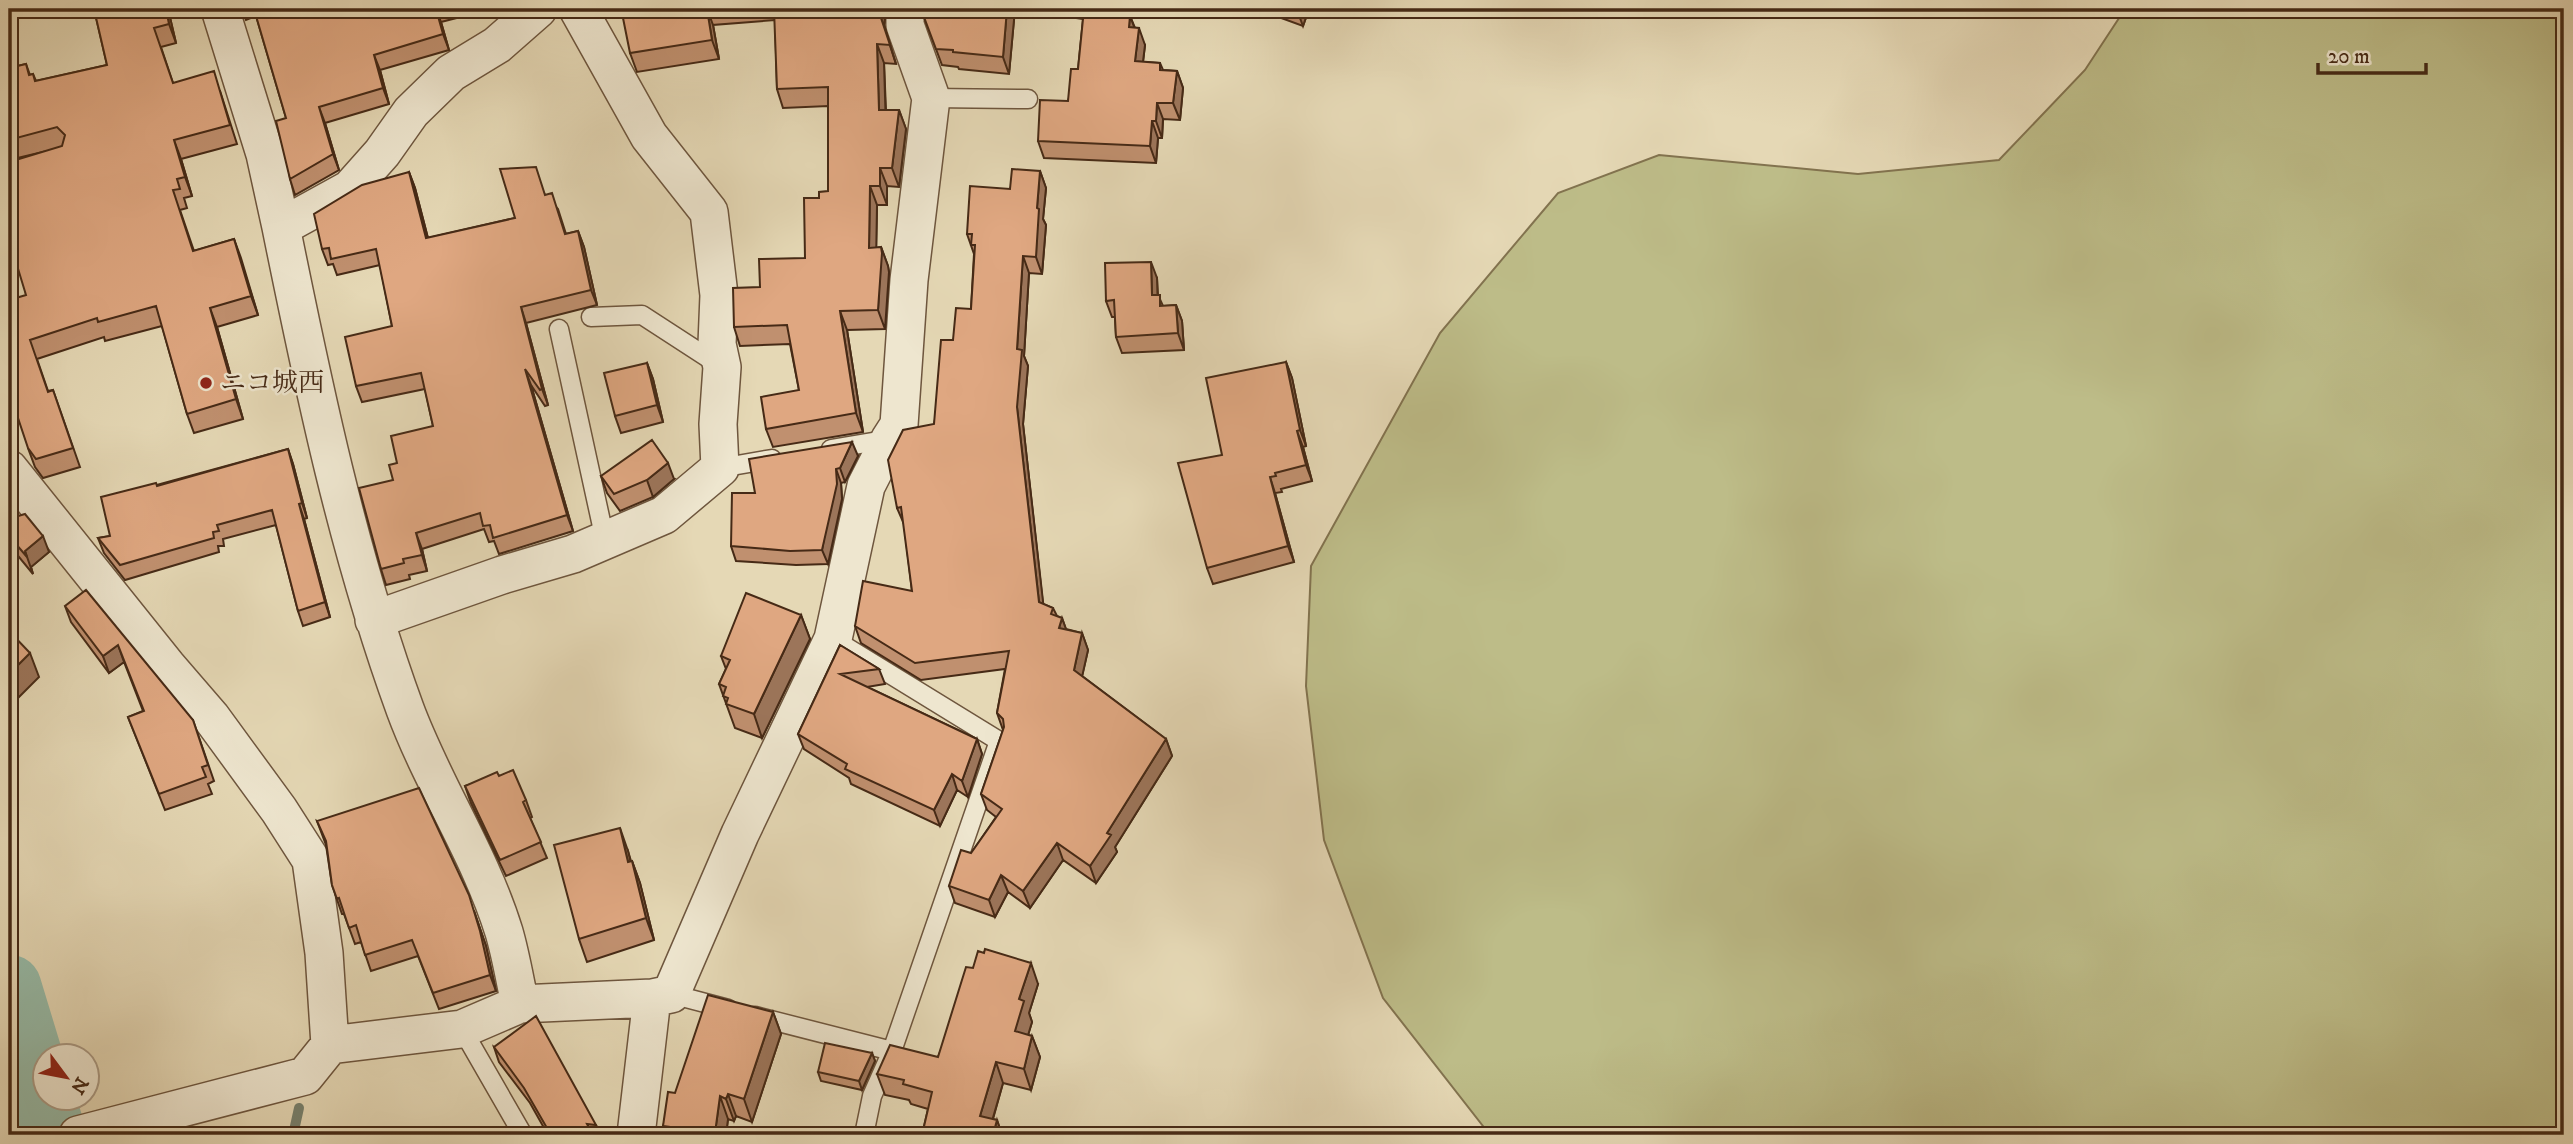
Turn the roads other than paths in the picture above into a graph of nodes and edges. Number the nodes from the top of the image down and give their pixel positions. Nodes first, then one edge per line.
1 (220, 9) edge
2 (538, 9) edge
3 (578, 9) edge
4 (905, 9) edge
5 (931, 98) junction
6 (1028, 99) dead end
7 (281, 228) junction
8 (591, 317) dead end
9 (559, 329) dead end
10 (722, 367) junction
11 (890, 439) junction
12 (811, 452) edge
13 (785, 457) edge
14 (720, 468) junction
15 (9, 469) edge
16 (605, 540) junction
17 (374, 620) junction
18 (833, 639) junction
19 (662, 996) junction
20 (520, 1004) junction
21 (462, 1028) junction
22 (330, 1045) junction
23 (892, 1051) junction
24 (78, 1135) edge
25 (523, 1135) edge
26 (636, 1135) edge
27 (864, 1135) edge

1 - 7 street
2 - 7 street
3 - 10 street
4 - 5 street
5 - 6 lane
5 - 11 street
7 - 17 street
8 - 10 lane
9 - 16 lane
10 - 14 street
11 - 12 lane
11 - 18 street
13 - 14 lane
14 - 16 street
15 - 22 street
16 - 17 street
17 - 20 street
18 - 19 street
18 - 23 lane
19 - 20 street
19 - 23 lane
19 - 26 street
20 - 21 street
21 - 22 street
21 - 25 lane
22 - 24 street
23 - 27 lane

